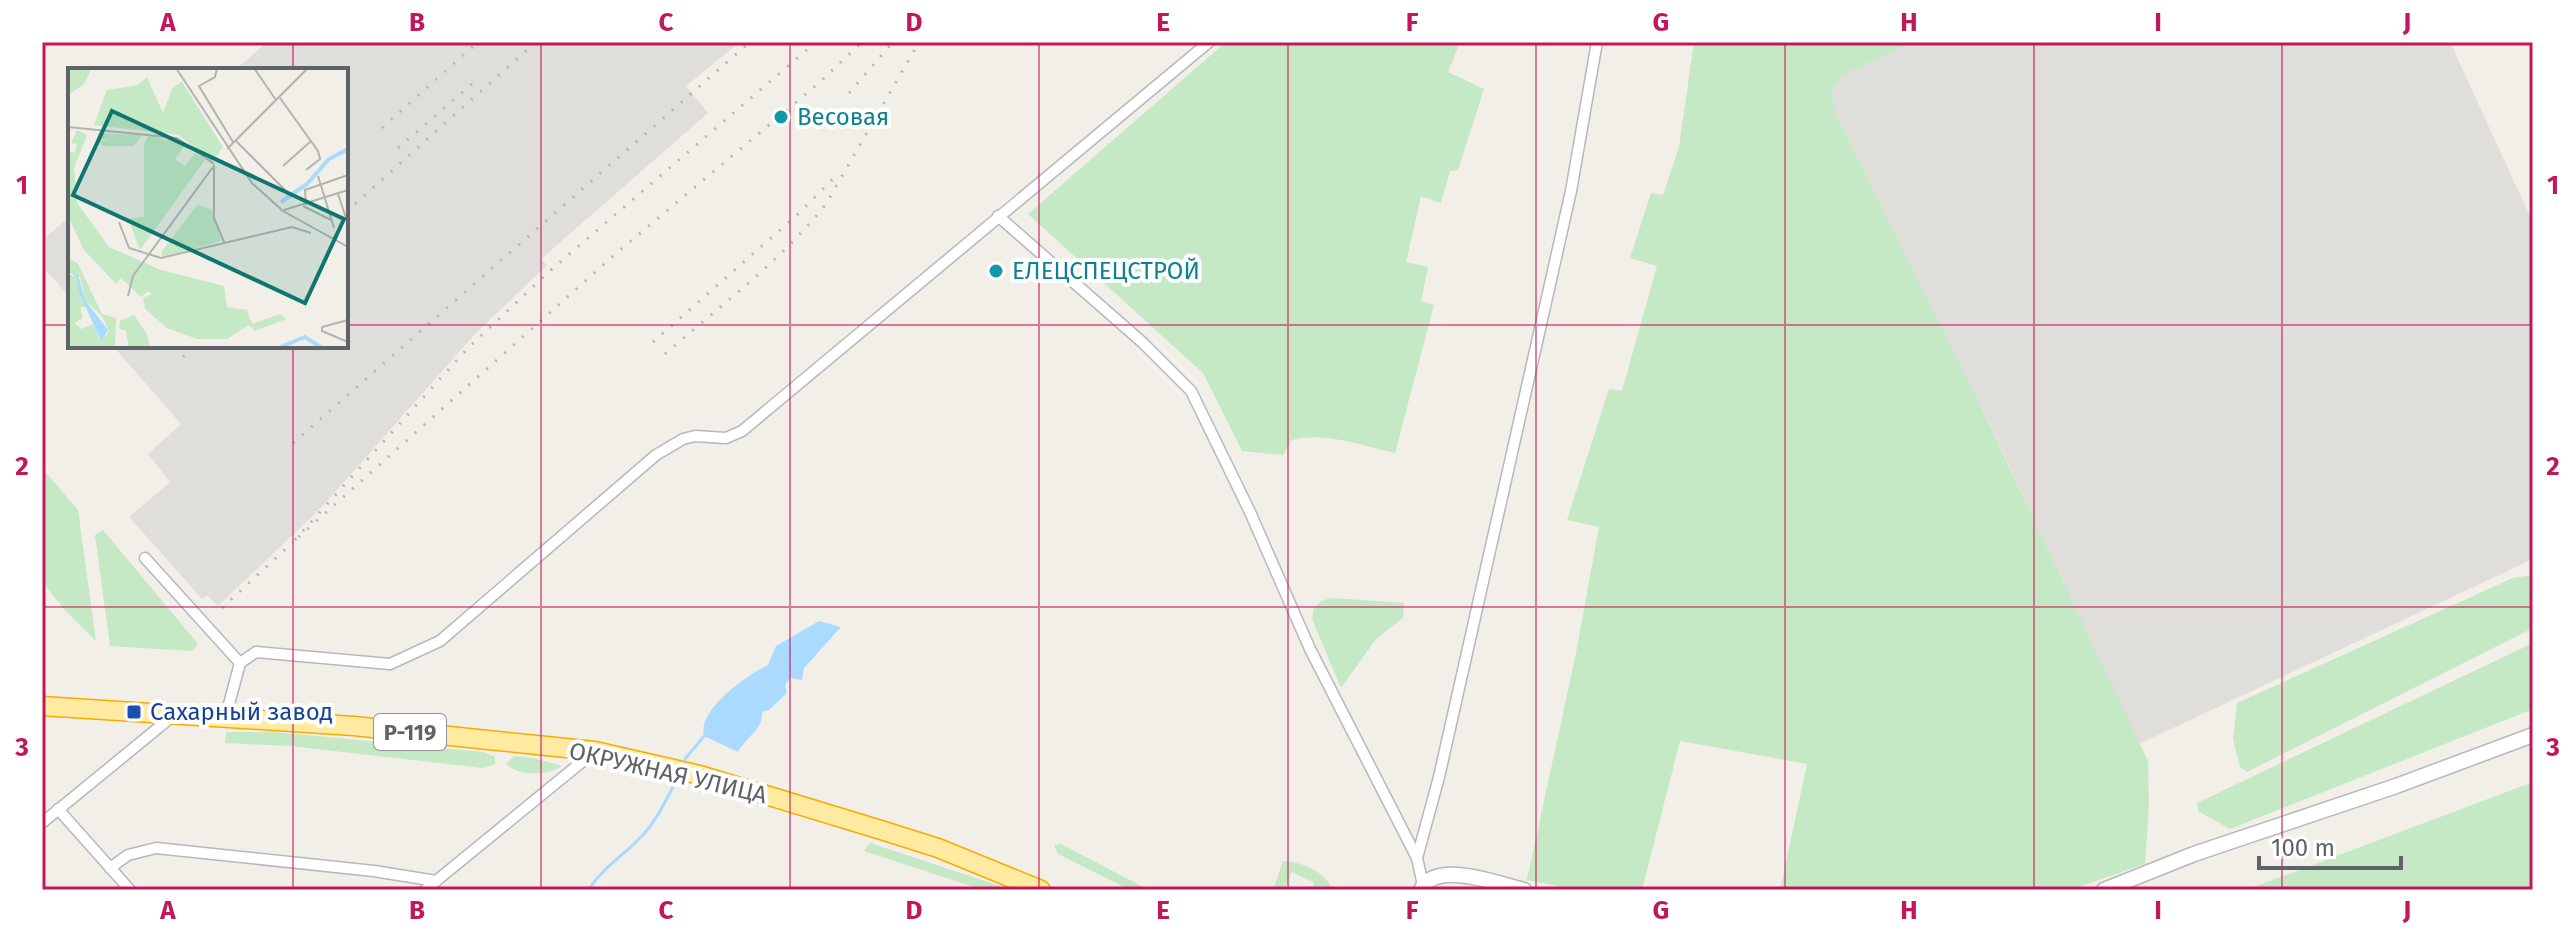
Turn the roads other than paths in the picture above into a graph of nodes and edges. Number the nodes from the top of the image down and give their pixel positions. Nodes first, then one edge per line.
1 (1209, 42) edge
2 (1597, 42) edge
3 (998, 216) junction
4 (145, 558) dead end
5 (240, 663) junction
6 (42, 706) edge
7 (176, 714) junction
8 (225, 719) junction
9 (2533, 735) edge
10 (595, 751) junction
11 (58, 809) junction
12 (42, 823) edge
13 (1417, 858) junction
14 (110, 868) junction
15 (436, 881) junction
16 (1422, 887) edge
17 (130, 890) edge
18 (425, 890) edge
19 (1041, 890) edge
20 (1524, 890) edge
21 (2104, 890) edge

1 - 3 street
2 - 13 street
3 - 5 street
3 - 13 street
4 - 5 street
5 - 8 street
6 - 7 highway, ОКРУЖНАЯ УЛИЦА / Р-119
7 - 8 highway, ОКРУЖНАЯ УЛИЦА / Р-119
7 - 11 street
8 - 10 highway, ОКРУЖНАЯ УЛИЦА / Р-119
9 - 21 street
10 - 15 street
10 - 19 highway, ОКРУЖНАЯ УЛИЦА / Р-119
11 - 12 street
11 - 14 street
13 - 16 street
14 - 15 street
14 - 17 street
15 - 18 street
16 - 20 street

